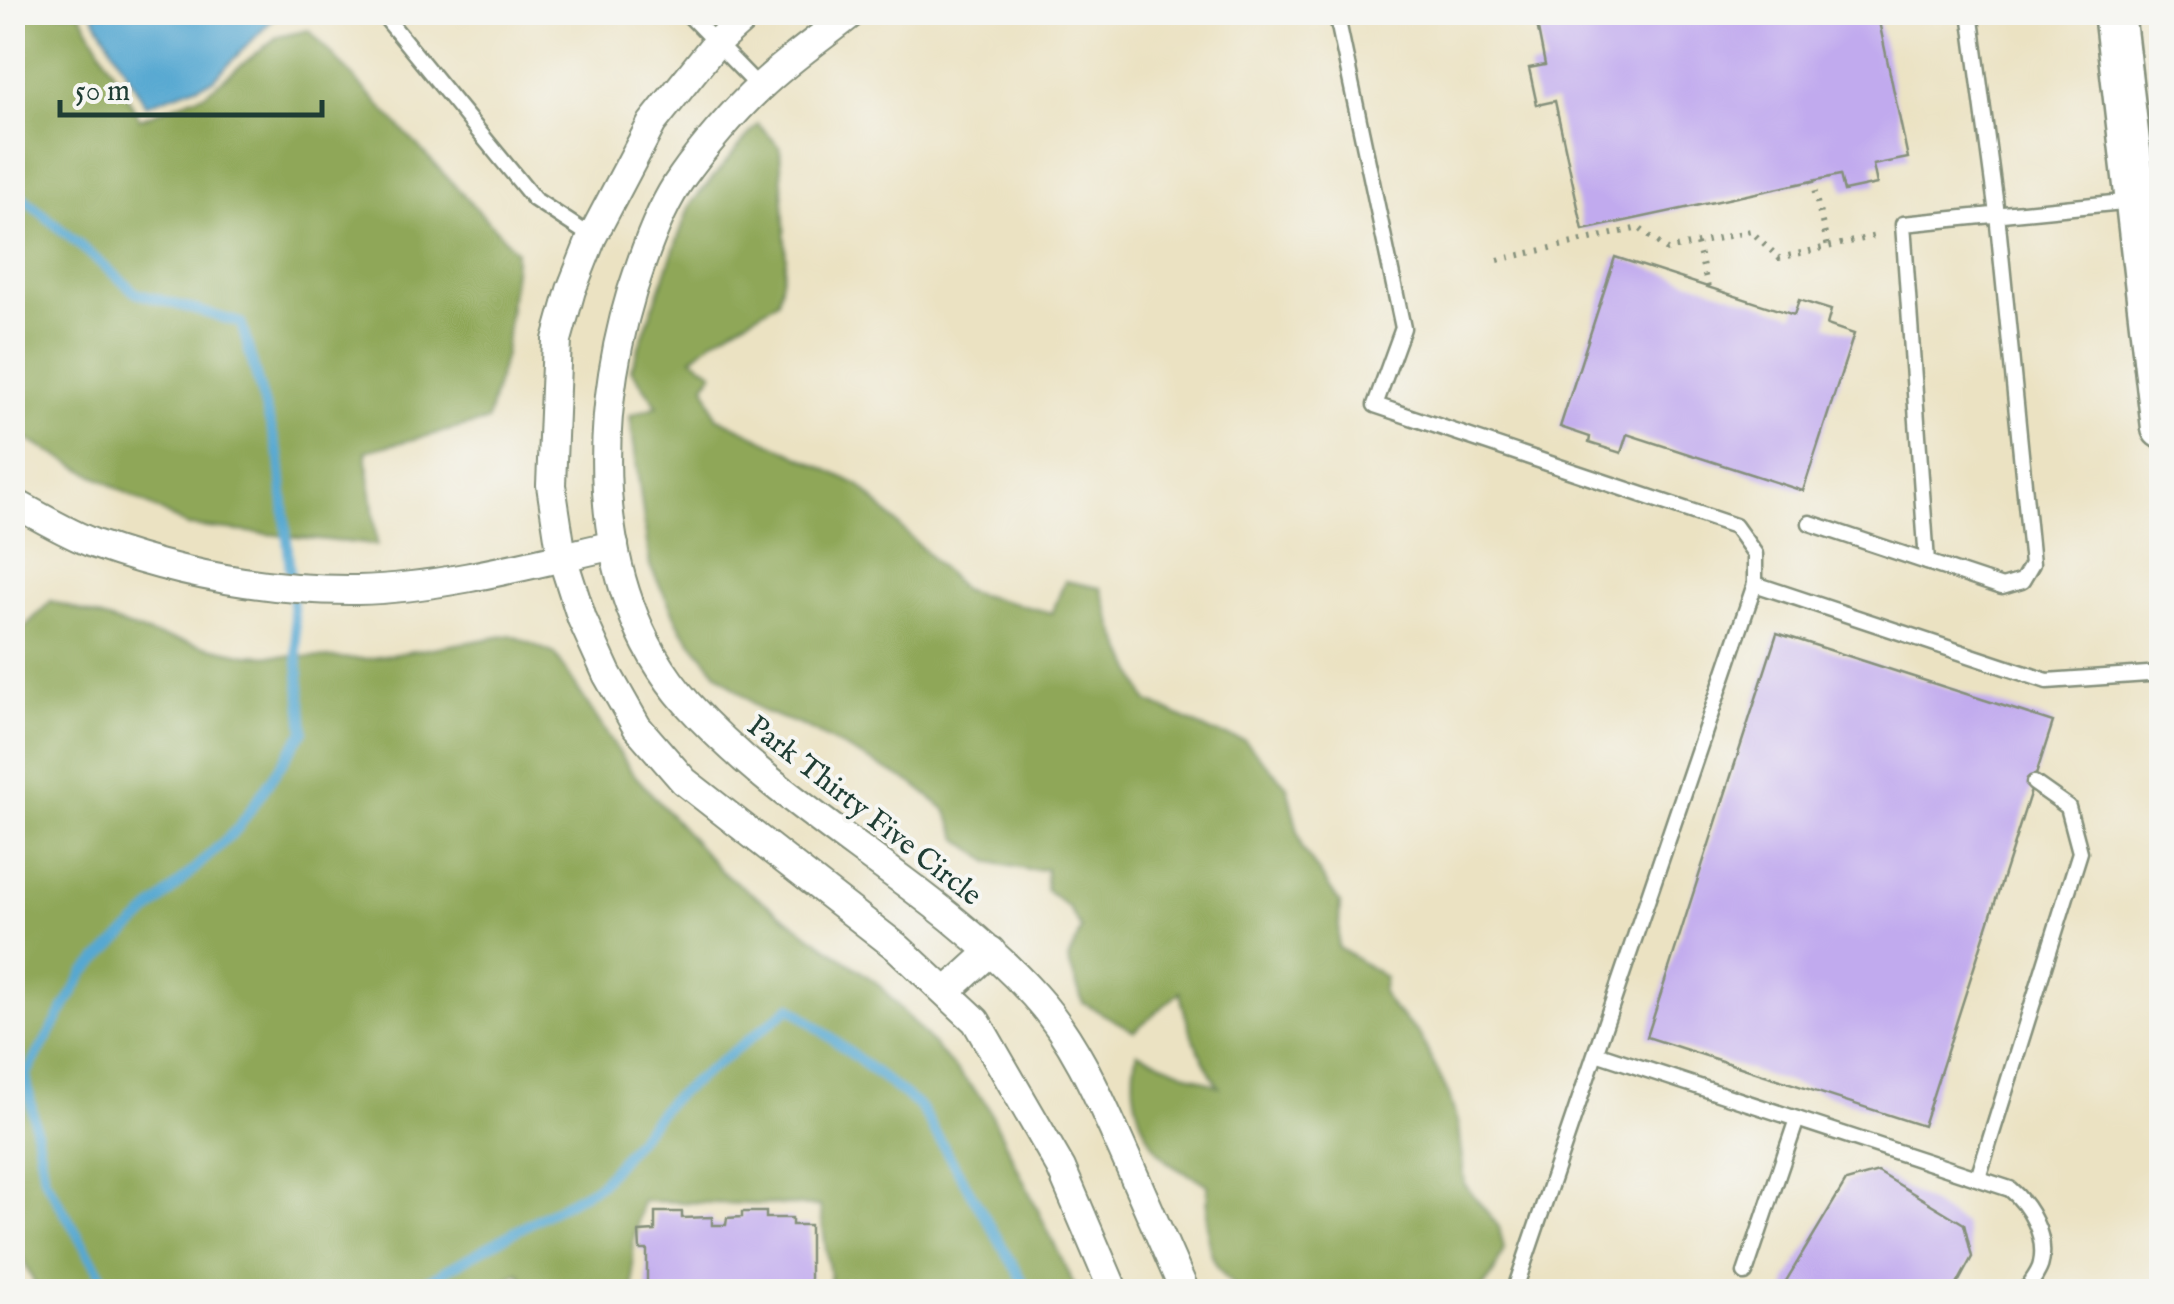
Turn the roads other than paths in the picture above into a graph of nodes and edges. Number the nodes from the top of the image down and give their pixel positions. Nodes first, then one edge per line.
1 (381, 12) edge
2 (686, 12) edge
3 (751, 12) edge
4 (853, 12) edge
5 (1336, 12) edge
6 (1970, 12) edge
7 (2114, 12) edge
8 (716, 44) junction
9 (759, 88) junction
10 (2136, 200) junction
11 (1998, 214) junction
12 (592, 237) junction
13 (2162, 428) edge
14 (12, 502) edge
15 (1810, 523) dead end
16 (614, 545) junction
17 (562, 557) junction
18 (1927, 562) junction
19 (1755, 584) junction
20 (2162, 672) edge
21 (2034, 783) dead end
22 (991, 950) junction
23 (946, 992) junction
24 (1596, 1053) junction
25 (1797, 1118) junction
26 (1978, 1178) junction
27 (1745, 1273) dead end
28 (1114, 1292) edge
29 (1185, 1292) edge
30 (1514, 1292) edge
31 (2025, 1292) edge

1 - 12 lane
2 - 8 lane
3 - 8 street
4 - 9 street, Park Thirty Five Circle
5 - 19 lane
6 - 11 lane
7 - 10 main road
8 - 9 lane
8 - 12 street
9 - 16 street, Park Thirty Five Circle
10 - 11 lane
10 - 13 main road
11 - 18 lane
11 - 18 lane
12 - 17 street
14 - 17 street
15 - 18 lane
16 - 17 street
16 - 22 street, Park Thirty Five Circle
17 - 23 street
19 - 20 lane
19 - 24 lane
21 - 26 lane
22 - 23 street
22 - 29 street, Park Thirty Five Circle
23 - 28 street
24 - 25 lane
24 - 30 lane
25 - 26 lane
25 - 27 lane
26 - 31 lane

